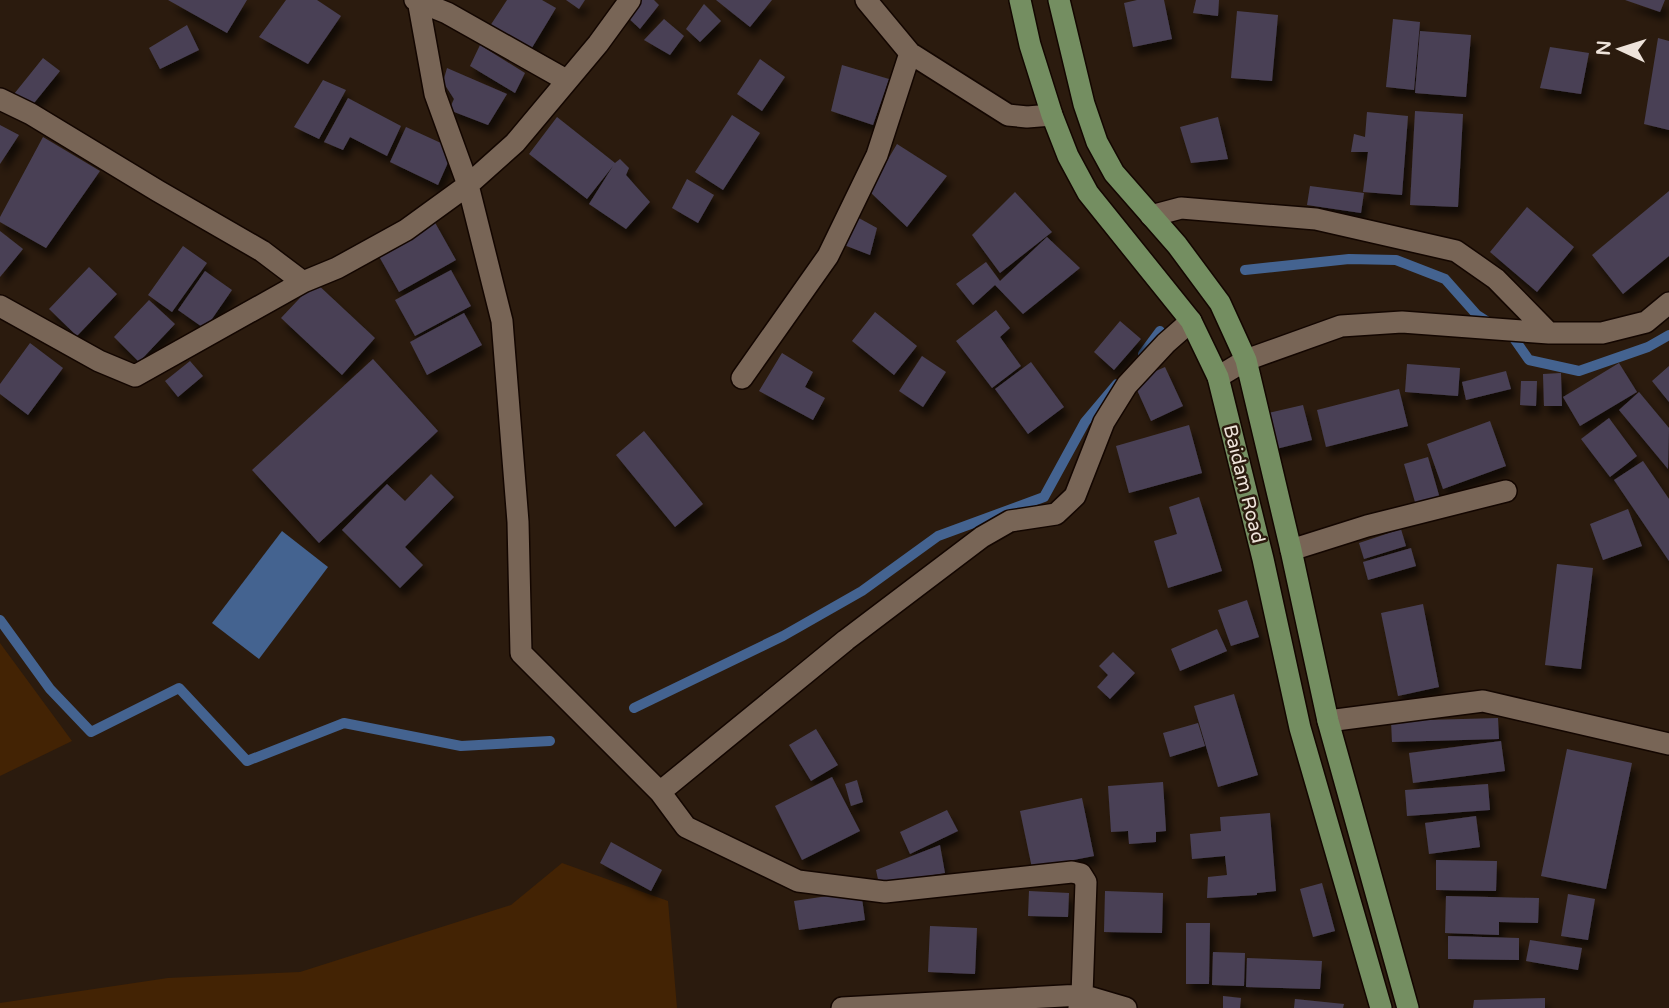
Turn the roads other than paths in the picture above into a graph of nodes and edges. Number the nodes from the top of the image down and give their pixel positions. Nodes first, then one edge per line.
1 (630, 0) edge
2 (866, 0) edge
3 (1020, 0) edge
4 (1059, 0) edge
5 (417, 1) edge
6 (910, 53) junction
7 (566, 80) junction
8 (0, 99) edge
9 (1052, 115) junction
10 (468, 185) junction
11 (1151, 216) junction
12 (303, 282) junction
13 (1669, 303) edge
14 (0, 306) edge
15 (1191, 321) junction
16 (1549, 333) junction
17 (1246, 360) junction
18 (1218, 377) junction
19 (742, 378) dead end
20 (1506, 491) dead end
21 (1292, 550) junction
22 (1328, 721) junction
23 (1669, 744) edge
24 (660, 792) junction
25 (1081, 1002) edge
26 (842, 1008) edge
27 (1126, 1008) edge
28 (1381, 1008) edge
29 (1408, 1008) edge

1 - 7 street
2 - 6 street
3 - 9 main road, Baidam Road
4 - 11 main road, Baidam Road
5 - 7 street
5 - 10 street
6 - 9 street
6 - 19 street
7 - 10 street
8 - 12 street
9 - 15 main road, Baidam Road
10 - 12 street
10 - 24 street
11 - 16 street
11 - 17 main road, Baidam Road
12 - 14 street
13 - 16 street
15 - 18 main road, Baidam Road
15 - 24 street
16 - 17 street
17 - 18 street
17 - 21 main road, Baidam Road
18 - 28 main road, Baidam Road
20 - 21 street
21 - 22 main road, Baidam Road
22 - 23 street
22 - 29 main road, Baidam Road
24 - 25 street
25 - 26 street
25 - 27 street

